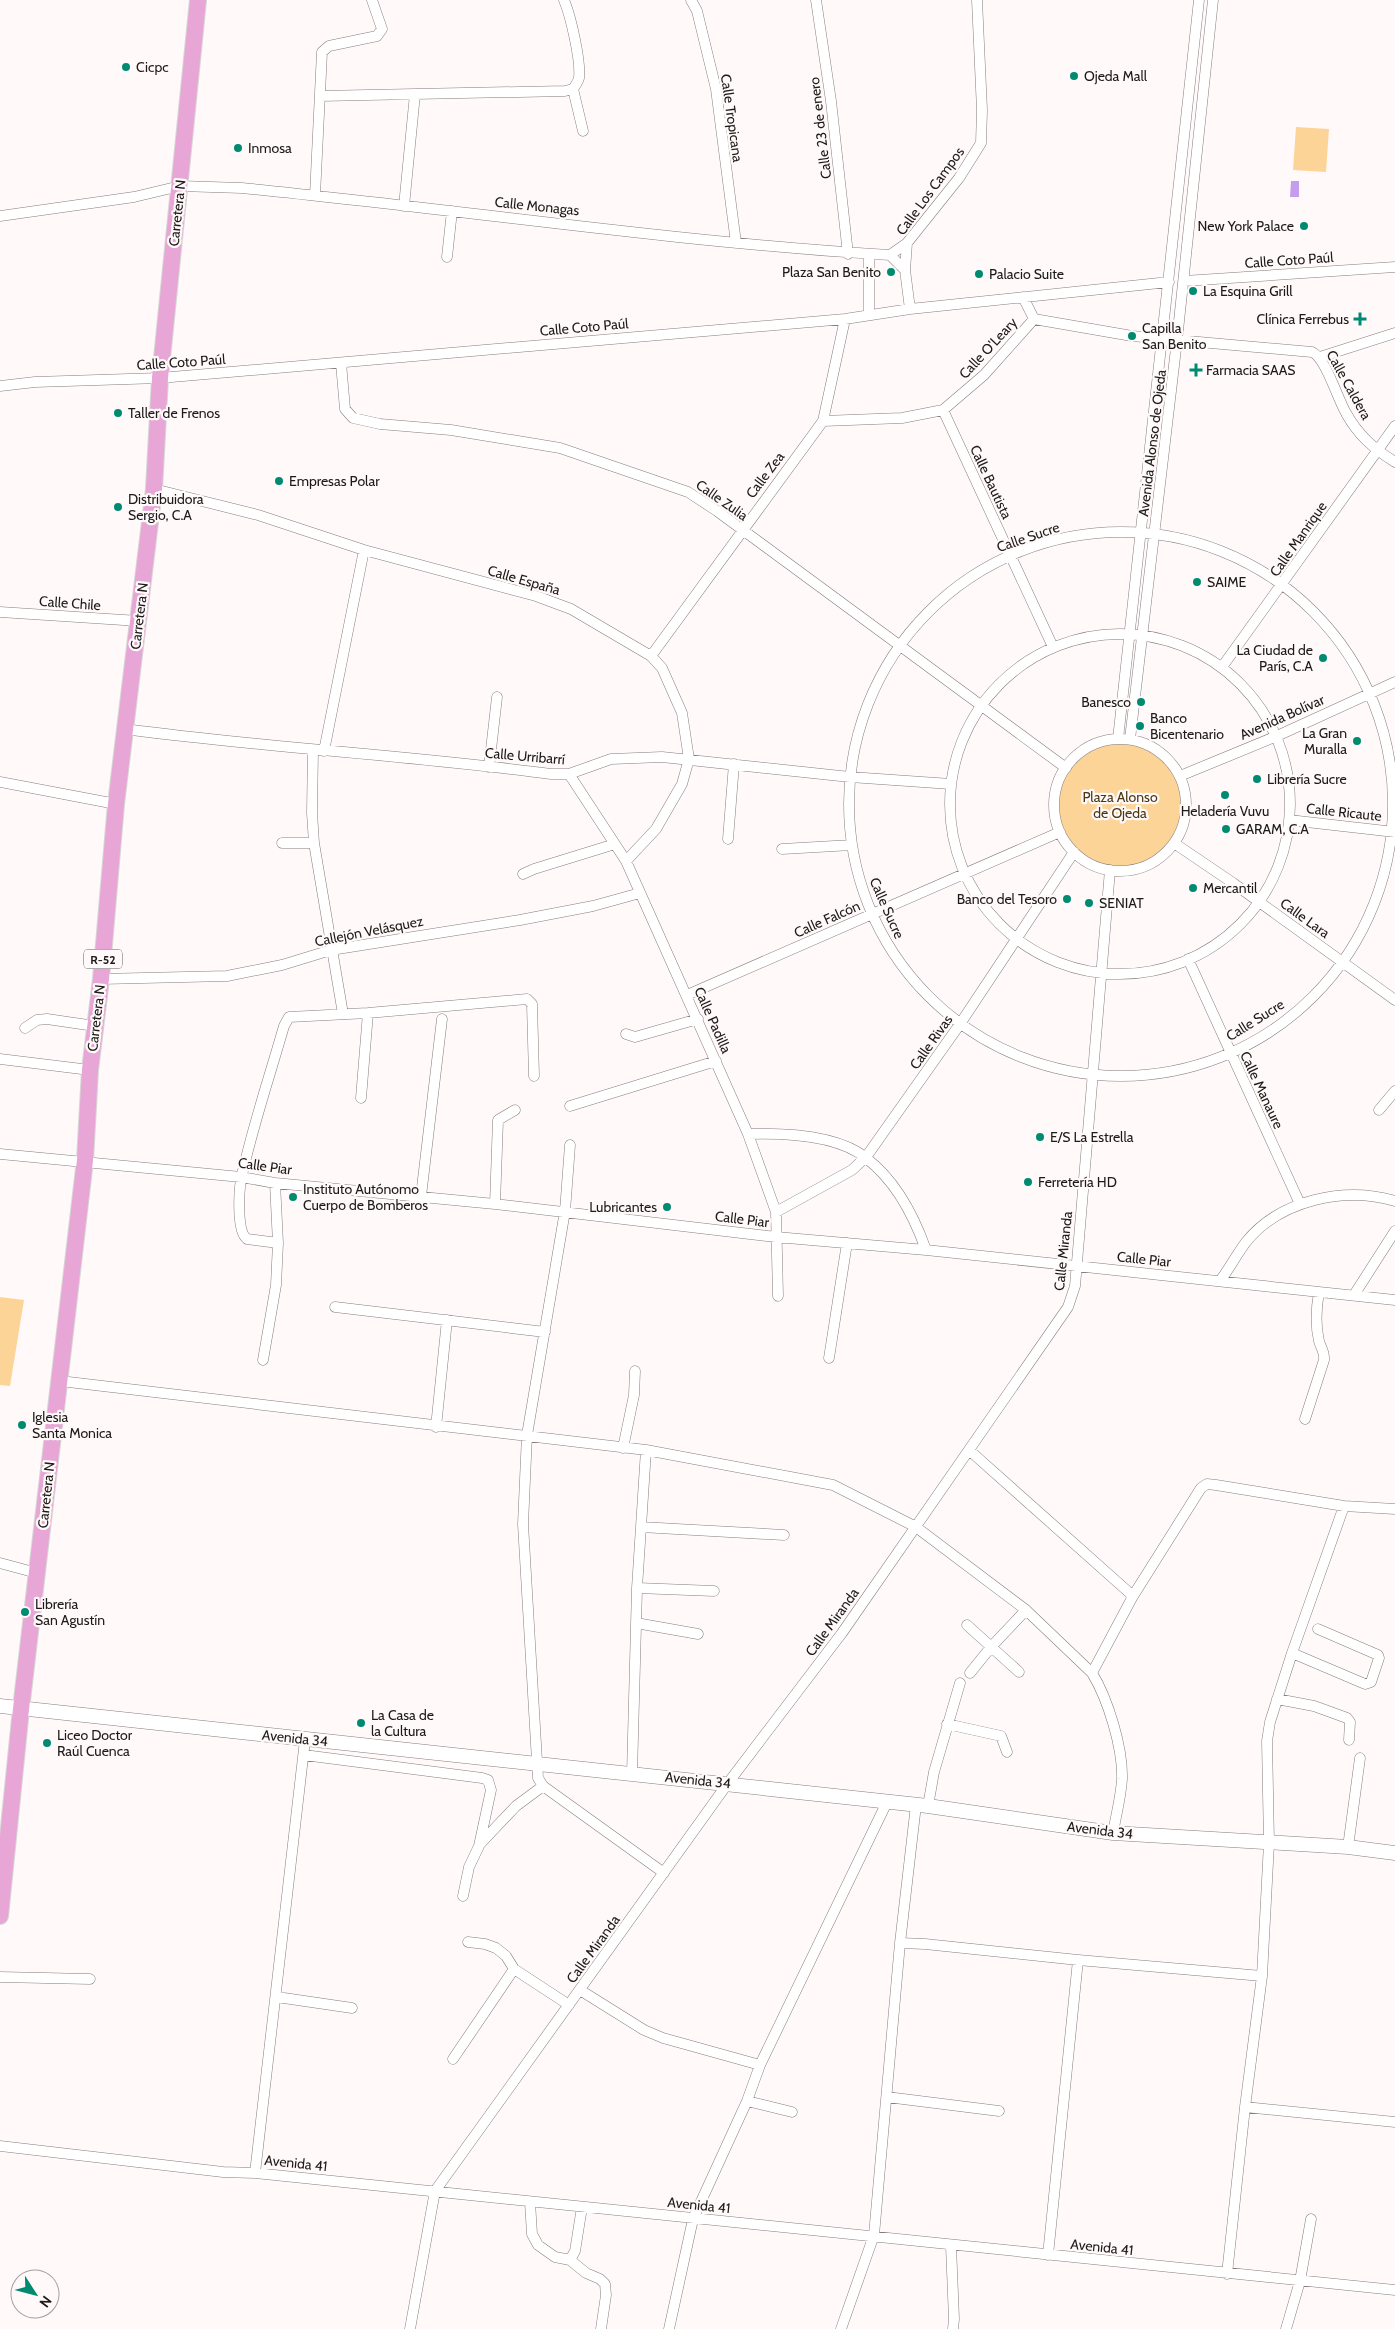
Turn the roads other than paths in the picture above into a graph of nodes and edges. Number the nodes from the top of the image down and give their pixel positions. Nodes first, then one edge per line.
1 (198, 0) edge
2 (372, 0) edge
3 (564, 0) edge
4 (691, 0) edge
5 (816, 0) edge
6 (977, 0) edge
7 (1199, 0) edge
8 (1214, 0) edge
9 (573, 89) junction
10 (415, 94) junction
11 (320, 96) junction
12 (583, 131) dead end
13 (180, 186) junction
14 (315, 195) junction
15 (404, 206) junction
16 (452, 211) junction
17 (0, 216) edge
18 (736, 242) junction
19 (907, 244) junction
20 (848, 254) junction
21 (869, 254) junction
22 (890, 255) junction
23 (447, 257) dead end
24 (1395, 266) edge
25 (905, 270) junction
26 (1184, 281) junction
27 (1169, 282) junction
28 (1023, 297) junction
29 (910, 310) junction
30 (869, 315) junction
31 (845, 319) junction
32 (1034, 319) junction
33 (1395, 333) edge
34 (1163, 339) junction
35 (1177, 340) junction
36 (1320, 357) junction
37 (341, 363) junction
38 (160, 378) junction
39 (0, 386) edge
40 (942, 410) junction
41 (823, 421) junction
42 (1395, 426) edge
43 (1377, 451) junction
44 (1395, 462) edge
45 (154, 489) junction
46 (741, 530) junction
47 (1142, 532) junction
48 (1155, 533) junction
49 (364, 550) junction
50 (1010, 556) junction
51 (1283, 584) junction
52 (0, 612) edge
53 (139, 621) junction
54 (1129, 633) junction
55 (1143, 634) junction
56 (900, 646) junction
57 (1053, 647) junction
58 (651, 656) junction
59 (1222, 667) junction
60 (1395, 682) edge
61 (1370, 693) junction
62 (497, 696) dead end
63 (982, 705) junction
64 (125, 729) junction
65 (1277, 736) junction
66 (1118, 739) junction
67 (1130, 740) junction
68 (313, 750) junction
69 (324, 751) junction
70 (690, 759) junction
71 (734, 764) junction
72 (489, 766) junction
73 (1066, 768) junction
74 (569, 774) junction
75 (1180, 776) junction
76 (850, 777) junction
77 (0, 782) edge
78 (951, 784) junction
79 (116, 804) junction
80 (1289, 820) junction
81 (1060, 832) junction
82 (1393, 832) edge
83 (728, 838) dead end
84 (282, 843) dead end
85 (314, 843) junction
86 (1174, 843) junction
87 (615, 844) junction
88 (852, 845) junction
89 (782, 849) dead end
90 (1074, 852) junction
91 (626, 861) junction
92 (1110, 870) junction
93 (523, 874) dead end
94 (964, 874) junction
95 (640, 892) junction
96 (1259, 902) junction
97 (872, 914) junction
98 (1016, 940) junction
99 (331, 950) junction
100 (1188, 959) junction
101 (1342, 962) junction
102 (1102, 973) junction
103 (101, 979) junction
104 (687, 995) junction
105 (1395, 1000) edge
106 (368, 1013) junction
107 (343, 1014) junction
108 (442, 1019) dead end
109 (698, 1019) junction
110 (960, 1024) junction
111 (95, 1026) junction
112 (25, 1028) dead end
113 (626, 1034) dead end
114 (1230, 1052) junction
115 (0, 1059) edge
116 (716, 1061) junction
117 (90, 1070) junction
118 (1093, 1075) junction
119 (534, 1076) dead end
120 (1395, 1091) edge
121 (361, 1098) dead end
122 (570, 1106) dead end
123 (515, 1110) dead end
124 (1379, 1110) dead end
125 (748, 1134) junction
126 (570, 1145) dead end
127 (0, 1154) edge
128 (866, 1157) junction
129 (85, 1160) junction
130 (242, 1177) junction
131 (275, 1183) junction
132 (421, 1196) junction
133 (1395, 1201) edge
134 (496, 1204) junction
135 (1300, 1204) junction
136 (566, 1212) junction
137 (776, 1212) junction
138 (1395, 1231) edge
139 (776, 1237) junction
140 (278, 1242) junction
141 (847, 1243) junction
142 (926, 1250) junction
143 (1076, 1266) junction
144 (1220, 1281) junction
145 (1319, 1292) junction
146 (1354, 1295) junction
147 (778, 1296) dead end
148 (1395, 1300) edge
149 (335, 1307) dead end
150 (447, 1320) junction
151 (546, 1332) junction
152 (829, 1358) dead end
153 (263, 1360) dead end
154 (635, 1371) dead end
155 (60, 1381) junction
156 (1305, 1419) dead end
157 (436, 1427) junction
158 (527, 1435) junction
159 (623, 1448) junction
160 (646, 1450) junction
161 (969, 1450) junction
162 (1344, 1506) junction
163 (1395, 1509) edge
164 (641, 1527) junction
165 (916, 1527) junction
166 (784, 1535) dead end
167 (0, 1563) edge
168 (37, 1573) junction
169 (637, 1588) junction
170 (714, 1591) dead end
171 (1133, 1596) junction
172 (1026, 1610) junction
173 (636, 1624) junction
174 (967, 1625) dead end
175 (1318, 1629) dead end
176 (698, 1634) dead end
177 (991, 1646) junction
178 (1292, 1653) junction
179 (1019, 1672) dead end
180 (970, 1673) dead end
181 (1092, 1673) junction
182 (960, 1683) dead end
183 (1277, 1700) junction
184 (0, 1706) edge
185 (21, 1709) junction
186 (948, 1724) junction
187 (305, 1740) junction
188 (1349, 1740) dead end
189 (1007, 1752) dead end
190 (304, 1755) junction
191 (1360, 1758) dead end
192 (536, 1764) junction
193 (632, 1774) junction
194 (728, 1783) junction
195 (544, 1786) junction
196 (887, 1802) junction
197 (922, 1805) junction
198 (1113, 1832) junction
199 (1269, 1842) junction
200 (478, 1846) junction
201 (1348, 1847) junction
202 (1395, 1853) edge
203 (664, 1873) junction
204 (463, 1896) dead end
205 (0, 1916) edge
206 (468, 1942) dead end
207 (900, 1943) junction
208 (1078, 1960) junction
209 (514, 1969) junction
210 (1262, 1976) junction
211 (0, 1977) edge
212 (90, 1979) dead end
213 (580, 1990) junction
214 (277, 1997) junction
215 (569, 2005) junction
216 (352, 2008) dead end
217 (453, 2059) dead end
218 (760, 2065) junction
219 (887, 2097) junction
220 (747, 2101) junction
221 (1245, 2107) junction
222 (999, 2111) dead end
223 (792, 2112) dead end
224 (1395, 2122) edge
225 (0, 2146) edge
226 (255, 2173) junction
227 (435, 2192) junction
228 (530, 2202) junction
229 (582, 2207) junction
230 (693, 2219) junction
231 (1311, 2219) dead end
232 (874, 2235) junction
233 (951, 2246) junction
234 (1048, 2255) junction
235 (570, 2260) junction
236 (1227, 2274) junction
237 (1300, 2281) junction
238 (1395, 2290) edge
239 (410, 2329) edge
240 (601, 2329) edge
241 (669, 2329) edge
242 (841, 2329) edge
243 (953, 2329) edge
244 (1286, 2329) edge

1 - 13 main road, Carretera N / R-52
2 - 11 street
3 - 9 street
4 - 18 street, Calle Tropicana
5 - 20 street, Calle 23 de enero
6 - 19 street, Calle Los Campos
7 - 27 street, Avenida Alonso de Ojeda
8 - 26 street, Avenida Alonso de Ojeda
9 - 10 street
9 - 12 street
10 - 11 street
10 - 15 street
11 - 14 street
13 - 14 street, Calle Monagas
13 - 17 street, Calle Monagas
13 - 38 main road, Carretera N / R-52
14 - 15 street, Calle Monagas
15 - 16 street, Calle Monagas
16 - 18 street, Calle Monagas
16 - 23 street
18 - 20 street, Calle Monagas
19 - 22 street
19 - 25 street, Calle Los Campos
20 - 21 street, Calle Monagas
21 - 22 street, Calle Monagas
21 - 30 street
22 - 25 street
24 - 26 street, Calle Coto Paúl
25 - 29 street, Calle Los Campos
26 - 35 street, Avenida Alonso de Ojeda
27 - 28 street, Calle Coto Paúl
27 - 34 street, Avenida Alonso de Ojeda
28 - 29 street, Calle Coto Paúl
28 - 32 street
29 - 30 street, Calle Coto Paúl
30 - 31 street, Calle Coto Paúl
31 - 37 street, Calle Coto Paúl
31 - 41 street, Calle Zea
32 - 34 street, Calle O'Leary
32 - 40 street, Calle O'Leary
33 - 36 street
34 - 35 street, Calle O'Leary
34 - 47 street, Avenida Alonso de Ojeda
35 - 36 street, Calle Caldera
35 - 48 street, Avenida Alonso de Ojeda
36 - 43 street, Calle Caldera
37 - 38 street, Calle Coto Paúl
37 - 46 street, Calle Zulia
38 - 39 street, Calle Coto Paúl
38 - 45 main road, Carretera N / R-52
40 - 41 street, Calle O'Leary
40 - 50 street, Calle Bautista
41 - 46 street, Calle Zea
42 - 43 street, Calle Manrique
43 - 44 street, Calle Caldera
43 - 51 street, Calle Manrique
45 - 49 street, Calle España
45 - 53 main road, Carretera N / R-52
46 - 56 street, Calle Zulia
46 - 58 street, Calle Zea
47 - 48 street, Calle Sucre
47 - 50 street, Calle Sucre
47 - 54 street, Avenida Alonso de Ojeda
48 - 51 street, Calle Sucre
48 - 55 street, Avenida Alonso de Ojeda
49 - 58 street, Calle España
49 - 69 street
50 - 56 street, Calle Sucre
50 - 57 street, Calle Bautista
51 - 59 street, Calle Manrique
51 - 61 street, Calle Sucre
52 - 53 street, Calle Chile
53 - 64 main road, Carretera N / R-52
54 - 55 street
54 - 57 street
54 - 66 street, Avenida Alonso de Ojeda
55 - 59 street
55 - 67 street, Avenida Alonso de Ojeda
56 - 63 street, Calle Zulia
56 - 76 street, Calle Sucre
57 - 63 street
58 - 70 street, Calle España
59 - 65 street
60 - 61 street, Avenida Bolívar
61 - 65 street, Avenida Bolívar
61 - 82 street, Calle Sucre
62 - 72 street
63 - 73 street, Calle Zulia
63 - 78 street
64 - 68 street, Calle Urribarrí
64 - 79 main road, Carretera N / R-52
65 - 75 street, Avenida Bolívar
65 - 80 street
66 - 67 street
66 - 73 street
67 - 75 street
68 - 69 street, Calle Urribarrí
68 - 85 street
69 - 72 street, Calle Urribarrí
70 - 71 street, Calle Urribarrí
70 - 74 street, Calle Urribarrí
70 - 91 street, Calle España
71 - 76 street, Calle Urribarrí
71 - 83 street
72 - 74 street, Calle Urribarrí
73 - 81 street
74 - 87 street, Calle Padilla
75 - 86 street
76 - 78 street, Calle Urribarrí
76 - 88 street, Calle Sucre
77 - 79 street
78 - 94 street
79 - 103 main road, Carretera N / R-52
80 - 82 street, Calle Ricaute
80 - 96 street
81 - 90 street
81 - 94 street, Calle Falcón
82 - 101 street, Calle Sucre
84 - 85 street
85 - 99 street
86 - 92 street
86 - 96 street, Calle Lara
87 - 91 street, Calle Padilla
87 - 93 street
88 - 89 street
88 - 97 street, Calle Sucre
90 - 92 street
90 - 98 street, Calle Rivas
91 - 95 street, Calle Padilla
92 - 102 street, Calle Miranda
94 - 97 street, Calle Falcón
94 - 98 street
95 - 99 street, Callejón Velásquez
95 - 104 street, Calle Padilla
96 - 100 street
96 - 101 street, Calle Lara
97 - 104 street, Calle Falcón
97 - 110 street, Calle Sucre
98 - 102 street
98 - 110 street, Calle Rivas
99 - 103 street, Callejón Velásquez
99 - 107 street
100 - 102 street
100 - 114 street, Calle Manaure
101 - 105 street, Calle Lara
101 - 114 street, Calle Sucre
102 - 118 street, Calle Miranda
103 - 111 main road, Carretera N / R-52
104 - 109 street, Calle Padilla
106 - 107 street
106 - 119 street
106 - 121 street
107 - 130 street
108 - 132 street
109 - 113 street
109 - 116 street, Calle Padilla
110 - 118 street, Calle Sucre
110 - 128 street, Calle Rivas
111 - 112 street
111 - 117 main road, Carretera N / R-52
114 - 118 street, Calle Sucre
114 - 135 street, Calle Manaure
115 - 117 street
116 - 122 street
116 - 125 street, Calle Padilla
117 - 129 main road, Carretera N / R-52
118 - 143 street, Calle Miranda
120 - 124 street
123 - 134 street
125 - 128 street
125 - 137 street, Calle Padilla
126 - 136 street
127 - 129 street, Calle Piar
128 - 137 street, Calle Rivas
128 - 142 street
129 - 130 street, Calle Piar
129 - 155 main road, Carretera N / R-52
130 - 131 street, Calle Piar
130 - 140 street
131 - 132 street, Calle Piar
131 - 140 street
132 - 134 street, Calle Piar
133 - 135 street
134 - 136 street, Calle Piar
135 - 144 street
136 - 139 street, Calle Piar
136 - 151 street
137 - 139 street, Calle Padilla
138 - 146 street
139 - 141 street, Calle Piar
139 - 147 street, Calle Padilla
140 - 153 street
141 - 142 street, Calle Piar
141 - 152 street
142 - 143 street, Calle Piar
143 - 144 street, Calle Piar
143 - 161 street, Calle Miranda
144 - 145 street, Calle Piar
145 - 146 street, Calle Piar
145 - 156 street
146 - 148 street, Calle Piar
149 - 150 street
150 - 151 street
150 - 157 street
151 - 158 street
154 - 159 street
155 - 157 street
155 - 168 main road, Carretera N / R-52
157 - 158 street
158 - 159 street
158 - 192 street
159 - 160 street
160 - 164 street
160 - 165 street
161 - 165 street, Calle Miranda
161 - 171 street
162 - 163 street
162 - 171 street
162 - 178 street
164 - 166 street
164 - 169 street
165 - 172 street
165 - 194 street, Calle Miranda
167 - 168 street
168 - 185 main road, Carretera N / R-52
169 - 170 street
169 - 173 street
171 - 181 street
172 - 177 street
172 - 181 street
173 - 176 street
173 - 193 street
174 - 177 street
175 - 178 street
177 - 179 street
177 - 180 street
178 - 183 street
181 - 198 street
182 - 186 street
183 - 188 street
183 - 199 street
184 - 185 street, Avenida 34
185 - 187 street, Avenida 34
185 - 205 main road, Carretera N / R-52
186 - 189 street
186 - 197 street
187 - 190 street
187 - 192 street, Avenida 34
190 - 200 street
190 - 214 street
191 - 201 street
192 - 193 street, Avenida 34
192 - 195 street
193 - 194 street, Avenida 34
194 - 196 street, Avenida 34
194 - 203 street, Calle Miranda
195 - 200 street
195 - 203 street
196 - 197 street, Avenida 34
196 - 218 street
197 - 198 street, Avenida 34
197 - 207 street
198 - 199 street, Avenida 34
199 - 201 street, Avenida 34
199 - 210 street
200 - 204 street
201 - 202 street, Avenida 34
203 - 213 street, Calle Miranda
206 - 209 street
207 - 208 street
207 - 219 street
208 - 210 street
208 - 234 street
209 - 215 street
209 - 217 street
210 - 221 street
211 - 212 street
213 - 215 street, Calle Miranda
213 - 218 street
214 - 216 street
214 - 226 street
215 - 227 street, Calle Miranda
218 - 220 street
219 - 222 street
219 - 232 street
220 - 223 street
220 - 230 street
221 - 224 street
221 - 236 street
225 - 226 street, Avenida 41
226 - 227 street, Avenida 41
227 - 228 street, Avenida 41
227 - 239 street, Calle Miranda
228 - 229 street, Avenida 41
228 - 235 street
229 - 230 street, Avenida 41
229 - 235 street
230 - 232 street, Avenida 41
230 - 241 street
231 - 237 street
232 - 233 street, Avenida 41
232 - 242 street
233 - 234 street, Avenida 41
233 - 243 street
234 - 236 street, Avenida 41
235 - 240 street
236 - 237 street, Avenida 41
237 - 238 street, Avenida 41
237 - 244 street

